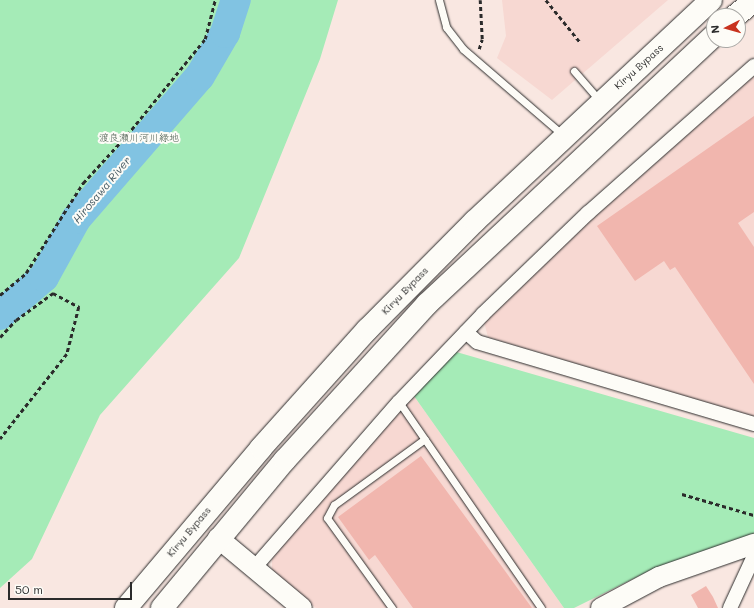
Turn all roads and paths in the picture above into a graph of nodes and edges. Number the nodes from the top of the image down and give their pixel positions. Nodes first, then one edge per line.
1 (215, 0) edge
2 (439, 0) edge
3 (480, 0) edge
4 (546, 0) edge
5 (712, 0) edge
6 (754, 1) edge
7 (745, 8) edge
8 (580, 42) dead end
9 (706, 42) edge
10 (476, 57) junction
11 (754, 66) edge
12 (574, 71) dead end
13 (600, 102) junction
14 (565, 136) junction
15 (0, 295) edge
16 (466, 332) junction
17 (0, 337) edge
18 (399, 402) junction
19 (754, 424) edge
20 (0, 439) edge
21 (425, 439) junction
22 (682, 494) dead end
23 (754, 515) edge
24 (218, 538) junction
25 (754, 544) edge
26 (754, 556) edge
27 (255, 567) junction
28 (126, 608) edge
29 (162, 608) edge
30 (302, 608) edge
31 (392, 608) edge
32 (541, 608) edge
33 (600, 608) edge
34 (730, 608) edge

1 - 15 path
2 - 10 lane
3 - 10 path
4 - 8 path
5 - 13 highway, Kiryu Bypass
6 - 7 highway
9 - 24 highway
10 - 14 lane
11 - 16 street
12 - 13 lane
13 - 14 highway, Kiryu Bypass
14 - 28 highway, Kiryu Bypass
16 - 18 street
16 - 19 street
17 - 20 path
18 - 21 lane
18 - 27 street
21 - 31 lane
21 - 32 lane
22 - 23 path
24 - 27 street
24 - 29 highway
25 - 33 street
26 - 34 street
27 - 30 street

